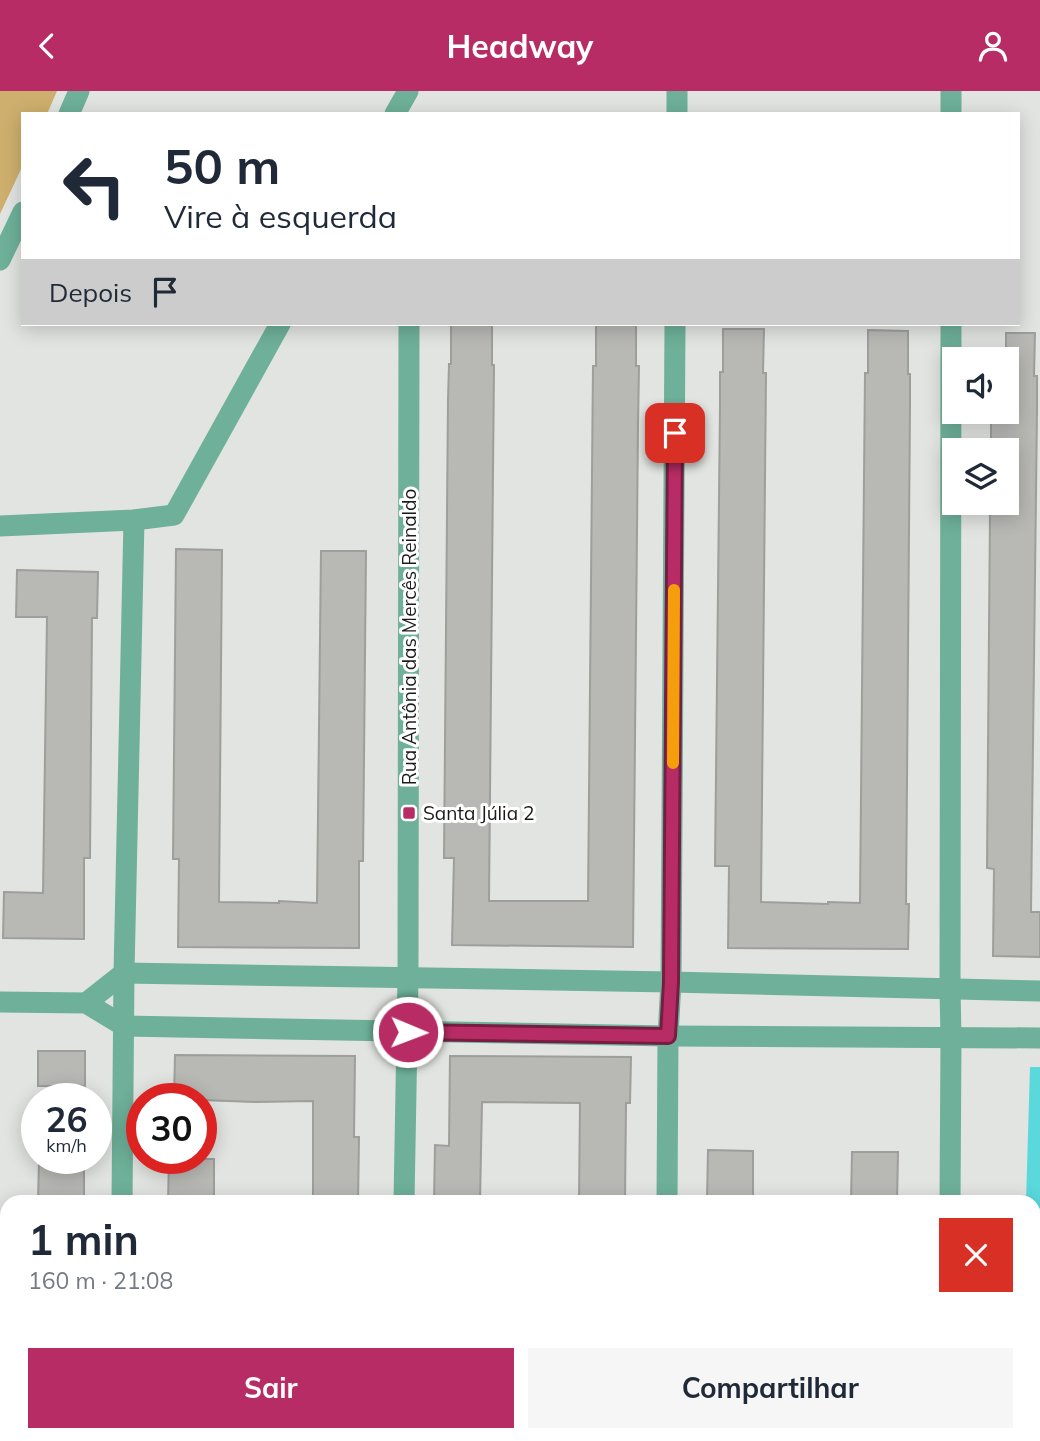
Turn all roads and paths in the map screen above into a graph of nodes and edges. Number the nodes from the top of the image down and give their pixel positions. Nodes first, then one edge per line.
1 (79, 91) edge
2 (409, 91) edge
3 (677, 91) edge
4 (951, 91) edge
5 (70, 112) edge
6 (396, 112) edge
7 (410, 112) edge
8 (677, 112) edge
9 (951, 112) edge
10 (21, 216) edge
11 (0, 260) edge
12 (278, 326) edge
13 (409, 326) edge
14 (675, 326) edge
15 (951, 326) edge
16 (134, 520) junction
17 (0, 526) edge
18 (124, 973) junction
19 (408, 978) junction
20 (671, 982) junction
21 (950, 989) junction
22 (1040, 991) edge
23 (0, 1002) edge
24 (86, 1003) junction
25 (124, 1026) junction
26 (408, 1032) junction
27 (668, 1036) junction
28 (951, 1038) junction
29 (1040, 1038) edge
30 (122, 1195) edge
31 (404, 1195) edge
32 (667, 1195) edge
33 (950, 1195) edge

1 - 5 street
2 - 6 street
2 - 7 street
3 - 8 street
4 - 9 street
10 - 11 street
12 - 16 street
13 - 19 street, Rua Antônia das Mercês Reinaldo
14 - 20 street
15 - 21 street
16 - 17 street
16 - 18 street
18 - 19 street
18 - 24 street
18 - 25 street
19 - 20 street
19 - 26 street, Rua Antônia das Mercês Reinaldo
20 - 21 street
20 - 27 street
21 - 22 street
21 - 28 street
23 - 24 street
24 - 25 street
25 - 26 street
25 - 30 street
26 - 27 street
26 - 31 street, Rua Antônia das Mercês Reinaldo
27 - 28 street
27 - 32 street
28 - 29 street
28 - 33 street

